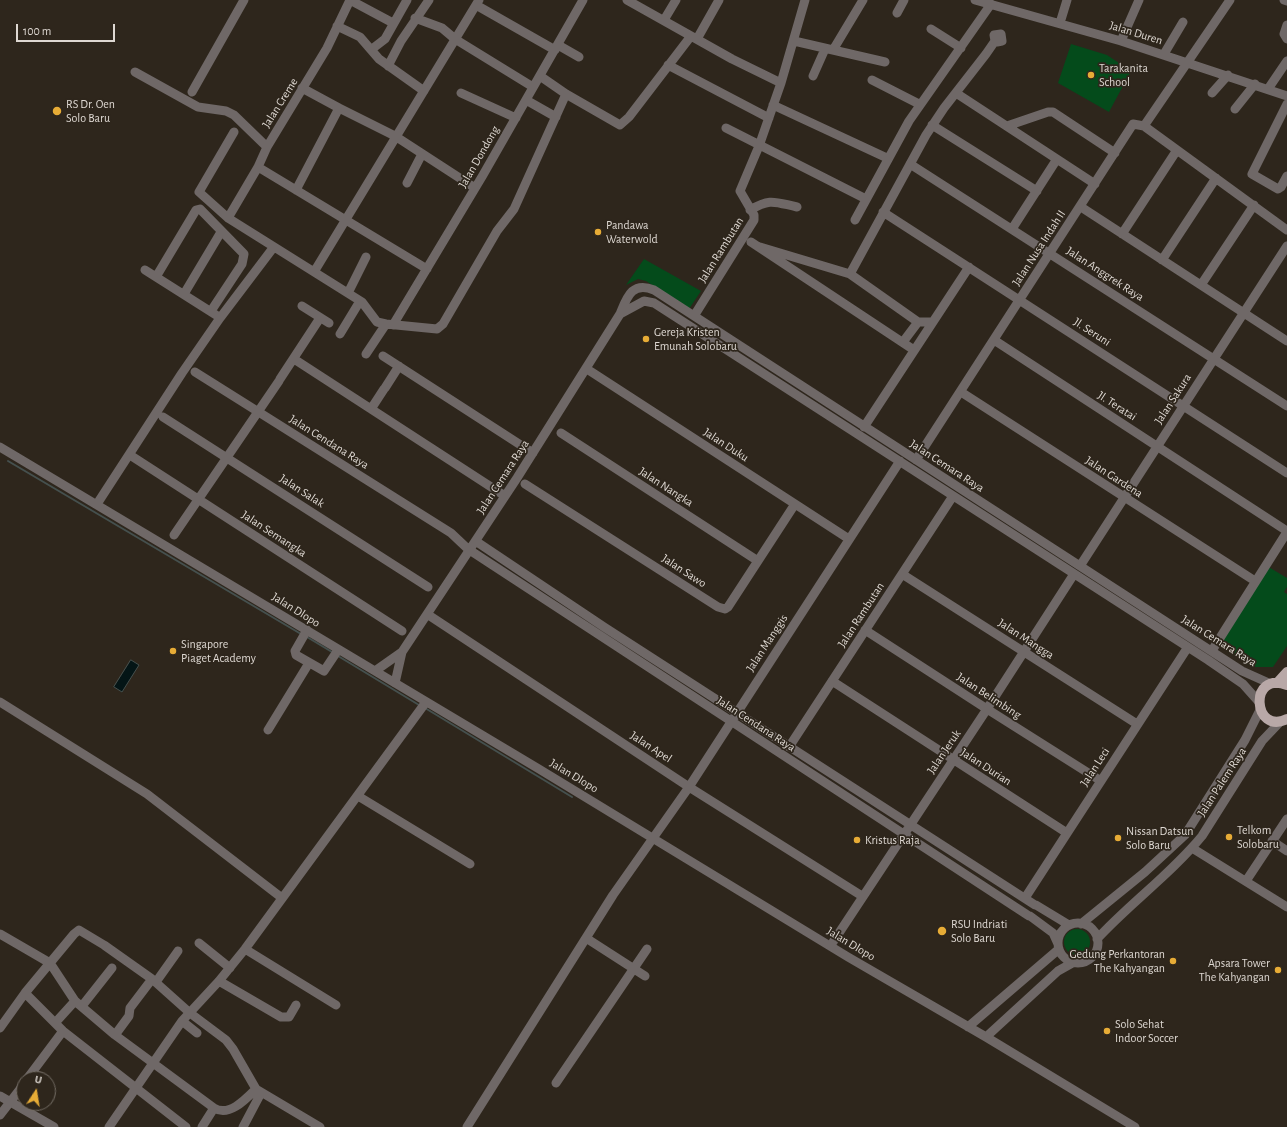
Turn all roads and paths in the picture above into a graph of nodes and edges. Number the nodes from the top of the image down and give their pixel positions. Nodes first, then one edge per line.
1 (244, 0) edge
2 (350, 0) edge
3 (407, 0) edge
4 (429, 0) edge
5 (584, 0) edge
6 (627, 0) edge
7 (676, 0) edge
8 (719, 0) edge
9 (805, 0) edge
10 (863, 0) edge
11 (904, 0) edge
12 (975, 0) edge
13 (1067, 0) edge
14 (1139, 0) edge
15 (1230, 0) edge
16 (1284, 0) edge
17 (477, 2) edge
18 (1287, 2) edge
19 (1003, 3) edge
20 (991, 4) junction
21 (897, 13) dead end
22 (415, 18) junction
23 (664, 20) junction
24 (1183, 22) dead end
25 (393, 23) junction
26 (1060, 23) junction
27 (1287, 25) edge
28 (337, 26) junction
29 (931, 29) dead end
30 (694, 37) junction
31 (455, 39) junction
32 (1287, 39) edge
33 (794, 41) junction
34 (995, 41) dead end
35 (1121, 41) junction
36 (556, 47) junction
37 (961, 48) junction
38 (372, 49) junction
39 (829, 49) junction
40 (1164, 54) junction
41 (579, 57) dead end
42 (1287, 61) edge
43 (885, 62) dead end
44 (1189, 62) junction
45 (668, 65) junction
46 (388, 66) junction
47 (135, 72) dead end
48 (1228, 75) junction
49 (540, 76) junction
50 (813, 76) dead end
51 (872, 80) dead end
52 (781, 83) junction
53 (1255, 84) junction
54 (533, 87) junction
55 (302, 88) junction
56 (1268, 89) junction
57 (424, 91) junction
58 (192, 92) dead end
59 (461, 93) dead end
60 (956, 93) junction
61 (1212, 93) dead end
62 (566, 94) junction
63 (1287, 96) edge
64 (526, 100) junction
65 (920, 104) junction
66 (1287, 104) edge
67 (773, 105) junction
68 (339, 108) junction
69 (1235, 109) dead end
70 (556, 117) junction
71 (516, 118) junction
72 (769, 118) junction
73 (932, 125) junction
74 (1007, 126) junction
75 (1144, 126) junction
76 (726, 128) dead end
77 (234, 132) dead end
78 (395, 136) junction
79 (759, 146) junction
80 (267, 147) junction
81 (1177, 150) junction
82 (1115, 153) junction
83 (422, 154) junction
84 (887, 158) junction
85 (1057, 159) junction
86 (910, 164) junction
87 (258, 167) junction
88 (1287, 176) edge
89 (1216, 178) junction
90 (407, 183) dead end
91 (1095, 184) junction
92 (474, 188) junction
93 (296, 190) junction
94 (1036, 191) junction
95 (866, 199) junction
96 (1254, 205) junction
97 (1081, 206) junction
98 (797, 207) dead end
99 (750, 210) junction
100 (883, 212) junction
101 (228, 218) junction
102 (346, 220) junction
103 (855, 220) dead end
104 (1012, 229) junction
105 (1287, 230) edge
106 (221, 232) junction
107 (1122, 234) junction
108 (751, 242) dead end
109 (1287, 246) edge
110 (760, 247) junction
111 (273, 248) junction
112 (1050, 252) junction
113 (366, 257) dead end
114 (1162, 260) junction
115 (969, 267) junction
116 (427, 269) junction
117 (145, 270) dead end
118 (314, 272) junction
119 (850, 274) junction
120 (156, 277) junction
121 (1202, 285) junction
122 (348, 293) junction
123 (184, 294) junction
124 (1020, 300) junction
125 (360, 301) junction
126 (302, 306) dead end
127 (211, 311) junction
128 (620, 314) junction
129 (690, 314) junction
130 (1243, 314) junction
131 (220, 318) junction
132 (320, 318) junction
133 (680, 320) junction
134 (918, 322) junction
135 (933, 322) junction
136 (329, 323) dead end
137 (389, 325) junction
138 (340, 334) dead end
139 (994, 340) junction
140 (1287, 340) edge
141 (903, 342) junction
142 (914, 350) junction
143 (366, 354) dead end
144 (383, 356) dead end
145 (294, 359) junction
146 (1213, 359) junction
147 (399, 366) junction
148 (590, 371) dead end
149 (194, 372) dead end
150 (961, 392) junction
151 (819, 403) junction
152 (1183, 405) junction
153 (1287, 406) edge
154 (371, 409) junction
155 (258, 411) junction
156 (163, 417) dead end
157 (864, 427) junction
158 (561, 433) dead end
159 (1156, 446) junction
160 (0, 447) edge
161 (533, 453) junction
162 (132, 457) dead end
163 (226, 457) junction
164 (916, 460) junction
165 (900, 461) junction
166 (1287, 473) edge
167 (525, 484) dead end
168 (505, 496) junction
169 (952, 496) junction
170 (1123, 497) junction
171 (199, 500) junction
172 (97, 504) junction
173 (795, 504) junction
174 (987, 506) junction
175 (982, 515) junction
176 (1287, 532) edge
177 (451, 533) junction
178 (174, 535) dead end
179 (849, 539) junction
180 (476, 542) junction
181 (470, 551) junction
182 (758, 561) junction
183 (1080, 566) junction
184 (902, 574) junction
185 (1074, 574) junction
186 (1255, 581) junction
187 (428, 587) dead end
188 (430, 616) dead end
189 (866, 630) junction
190 (402, 631) dead end
191 (601, 631) junction
192 (305, 634) junction
193 (1213, 649) dead end
194 (1186, 650) dead end
195 (402, 652) junction
196 (1024, 652) junction
197 (336, 654) junction
198 (309, 663) junction
199 (375, 671) junction
200 (1287, 672) edge
201 (832, 681) junction
202 (395, 683) junction
203 (1278, 684) edge
204 (0, 702) edge
205 (424, 705) junction
206 (1259, 706) junction
207 (987, 709) junction
208 (736, 712) junction
209 (730, 721) junction
210 (1285, 721) edge
211 (1137, 724) junction
212 (268, 730) dead end
213 (789, 747) junction
214 (953, 760) junction
215 (1222, 777) junction
216 (1100, 781) junction
217 (1234, 784) junction
218 (689, 787) junction
219 (358, 796) junction
220 (1287, 819) edge
221 (910, 824) junction
222 (1067, 833) junction
223 (903, 835) junction
224 (653, 838) junction
225 (1272, 841) junction
226 (1192, 848) junction
227 (1287, 851) edge
228 (470, 864) dead end
229 (1136, 880) junction
230 (1246, 881) junction
231 (1146, 892) junction
232 (862, 896) junction
233 (282, 898) junction
234 (1025, 898) junction
235 (1287, 907) edge
236 (1082, 924) junction
237 (1069, 925) junction
238 (0, 934) edge
239 (586, 938) junction
240 (1097, 939) junction
241 (833, 942) dead end
242 (199, 943) dead end
243 (1058, 946) junction
244 (244, 949) junction
245 (647, 949) dead end
246 (178, 950) dead end
247 (1074, 962) junction
248 (50, 963) junction
249 (112, 968) dead end
250 (230, 968) junction
251 (634, 968) junction
252 (645, 976) dead end
253 (154, 980) junction
254 (219, 981) junction
255 (1009, 992) junction
256 (25, 993) junction
257 (79, 1003) junction
258 (1021, 1003) junction
259 (296, 1005) dead end
260 (336, 1005) dead end
261 (190, 1013) junction
262 (182, 1021) junction
263 (55, 1023) junction
264 (968, 1027) junction
265 (0, 1028) edge
266 (63, 1030) junction
267 (196, 1033) dead end
268 (115, 1035) junction
269 (986, 1036) junction
270 (153, 1063) junction
271 (34, 1071) edge
272 (556, 1083) dead end
273 (134, 1088) junction
274 (258, 1091) junction
275 (16, 1095) edge
276 (0, 1096) edge
277 (10, 1103) junction
278 (214, 1108) junction
279 (0, 1116) edge
280 (54, 1127) edge
281 (109, 1127) edge
282 (186, 1127) edge
283 (202, 1127) edge
284 (243, 1127) edge
285 (320, 1127) edge
286 (467, 1127) edge
287 (1135, 1127) edge

1 - 58 street
2 - 25 street
2 - 28 street, Jalan Creme
3 - 25 street
4 - 22 street
5 - 36 street, Jalan Dondong
6 - 23 street
7 - 23 street
8 - 30 street
9 - 33 street, Jalan Rambutan
10 - 39 street
11 - 21 street
12 - 20 street, Jalan Duren
13 - 26 street
14 - 35 street
15 - 44 street
16 - 18 street
17 - 31 street
17 - 36 street
19 - 20 street, Jalan Duren
19 - 26 street, Jalan Duren
20 - 37 street
22 - 31 street
22 - 46 street
23 - 30 street
24 - 40 street
25 - 38 street
26 - 35 street, Jalan Duren
27 - 32 street
28 - 38 street
28 - 55 street, Jalan Creme
29 - 37 street
30 - 45 street
30 - 52 street
31 - 54 street
31 - 57 street
33 - 39 street
33 - 52 street, Jalan Rambutan
34 - 60 street
35 - 40 street, Jalan Duren
36 - 41 street
36 - 49 street, Jalan Dondong
37 - 65 street
38 - 46 street
39 - 43 street
39 - 50 street
40 - 44 street, Jalan Duren
42 - 56 street
44 - 48 street, Jalan Duren
44 - 75 street
45 - 62 street
45 - 72 street
46 - 57 street
47 - 80 street
48 - 53 street, Jalan Duren
48 - 61 street
49 - 54 street, Jalan Dondong
49 - 62 street
51 - 65 street
52 - 67 street, Jalan Rambutan
53 - 56 street, Jalan Duren
53 - 69 street
54 - 64 street, Jalan Dondong
55 - 68 street
55 - 80 street, Jalan Creme
56 - 63 street, Jalan Duren
57 - 78 street
59 - 71 street
60 - 73 street
60 - 74 street
62 - 70 street
64 - 70 street
64 - 71 street, Jalan Dondong
65 - 84 street
66 - 88 street
67 - 72 street, Jalan Rambutan
67 - 84 street
68 - 78 street
68 - 93 street
70 - 137 street
71 - 92 street, Jalan Dondong
72 - 79 street, Jalan Rambutan
73 - 86 street
73 - 94 street
74 - 82 street
74 - 85 street
75 - 81 street
75 - 82 street, Jalan Nusa Indah II
76 - 79 street
77 - 101 street
78 - 83 street
78 - 102 street
79 - 95 street
79 - 99 street, Jalan Rambutan
80 - 87 street, Jalan Creme
81 - 89 street
81 - 107 street
82 - 91 street, Jalan Nusa Indah II
83 - 90 street
83 - 92 street
84 - 95 street
85 - 91 street
85 - 94 street
86 - 100 street
86 - 104 street, Jalan Anggrek Raya
87 - 93 street
87 - 101 street, Jalan Creme
89 - 96 street
89 - 114 street
91 - 97 street, Jalan Nusa Indah II
92 - 116 street, Jalan Dondong
93 - 102 street
94 - 104 street
95 - 103 street
96 - 105 street
96 - 121 street
97 - 107 street
97 - 112 street, Jalan Nusa Indah II
98 - 99 street
99 - 129 street, Jalan Rambutan
100 - 115 street, Jl. Seruni
100 - 119 street
101 - 111 street
102 - 116 street
102 - 118 street
104 - 112 street, Jalan Anggrek Raya
106 - 120 street
106 - 123 street
106 - 127 street
107 - 114 street
108 - 110 street
109 - 130 street, Jalan Sakura
110 - 119 street
110 - 141 street
111 - 118 street
111 - 131 street
112 - 124 street, Jalan Nusa Indah II
112 - 146 street, Jalan Anggrek Raya
113 - 122 street
114 - 121 street
115 - 124 street, Jl. Seruni
115 - 135 street
116 - 137 street, Jalan Dondong
117 - 120 street
118 - 122 street
119 - 134 street
120 - 123 street
121 - 130 street
122 - 125 street
123 - 127 street
124 - 139 street, Jalan Nusa Indah II
124 - 152 street, Jl. Seruni
125 - 137 street
125 - 138 street
126 - 132 street
127 - 131 street
128 - 129 street, Jalan Cemara Raya
128 - 133 street, Jalan Cemara Raya
128 - 161 street, Jalan Cemara Raya
129 - 133 street, Jalan Rambutan
129 - 151 street, Jalan Cemara Raya
130 - 140 street
130 - 146 street, Jalan Sakura
131 - 172 street
132 - 136 street
132 - 145 street
133 - 151 street, Jalan Cemara Raya
134 - 135 street
134 - 141 street
135 - 142 street
137 - 143 street, Jalan Dondong
139 - 150 street, Jalan Nusa Indah II
139 - 159 street, Jl. Teratai
141 - 142 street
142 - 157 street
144 - 147 street
145 - 154 street
145 - 155 street
146 - 152 street, Jalan Sakura
146 - 153 street, Jalan Anggrek Raya
147 - 154 street
147 - 161 street
148 - 173 street, Jalan Duku
149 - 155 street, Jalan Cendana Raya
150 - 164 street, Jalan Nusa Indah II
150 - 170 street, Jalan Gardena
151 - 157 street, Jalan Cemara Raya
151 - 165 street, Jalan Cemara Raya
152 - 159 street, Jalan Sakura
152 - 166 street, Jl. Seruni
154 - 168 street
155 - 163 street
155 - 177 street, Jalan Cendana Raya
156 - 163 street, Jalan Salak
157 - 164 street, Jalan Cemara Raya
158 - 182 street, Jalan Nangka
159 - 170 street, Jalan Sakura
159 - 176 street, Jl. Teratai
160 - 172 street, Jalan Dlopo
161 - 168 street, Jalan Cemara Raya
162 - 171 street, Jalan Semangka
163 - 171 street
163 - 187 street, Jalan Salak
164 - 174 street, Jalan Cemara Raya
165 - 169 street, Jalan Cemara Raya
165 - 179 street, Jalan Manggis
167 - 182 street, Jalan Sawo
168 - 180 street, Jalan Cemara Raya
169 - 175 street, Jalan Cemara Raya
169 - 184 street, Jalan Rambutan
170 - 183 street, Jalan Sakura
170 - 186 street, Jalan Gardena
171 - 178 street
171 - 190 street, Jalan Semangka
172 - 192 street, Jalan Dlopo
173 - 179 street, Jalan Duku
173 - 182 street, Jalan Sawo
174 - 175 street
174 - 183 street, Jalan Cemara Raya
175 - 185 street, Jalan Cemara Raya
176 - 186 street
177 - 180 street, Jalan Cendana Raya
177 - 181 street, Jalan Cendana Raya
179 - 208 street, Jalan Manggis
180 - 181 street, Jalan Cemara Raya
180 - 191 street, Jalan Cendana Raya
181 - 191 street, Jalan Cendana Raya
181 - 195 street, Jalan Cemara Raya
183 - 203 street, Jalan Cemara Raya
184 - 189 street, Jalan Rambutan
184 - 196 street, Jalan Mangga
185 - 196 street, Jalan Jeruk
185 - 206 street, Jalan Cemara Raya
186 - 193 street
188 - 218 street, Jalan Apel
189 - 201 street, Jalan Rambutan
189 - 207 street, Jalan Belimbing
191 - 208 street, Jalan Cendana Raya
191 - 209 street, Jalan Cendana Raya
192 - 197 street, Jalan Dlopo
192 - 198 street
194 - 211 street, Jalan Leci
195 - 199 street
195 - 202 street
196 - 207 street, Jalan Jeruk
196 - 211 street, Jalan Mangga
197 - 198 street
197 - 199 street, Jalan Dlopo
198 - 212 street
199 - 202 street, Jalan Dlopo
200 - 203 main road
201 - 213 street, Jalan Rambutan
201 - 214 street, Jalan Durian
202 - 205 street, Jalan Dlopo
203 - 206 main road
204 - 233 street
205 - 219 street
205 - 224 street, Jalan Dlopo
206 - 210 main road
206 - 215 street, Jalan Palem Raya
207 - 214 street, Jalan Jeruk
207 - 216 street, Jalan Belimbing
208 - 209 street, Jalan Manggis
208 - 213 street, Jalan Cendana Raya
209 - 218 street, Jalan Manggis
209 - 223 street, Jalan Cendana Raya
210 - 217 street, Jalan Palem Raya
211 - 216 street, Jalan Leci
213 - 221 street, Jalan Cendana Raya
214 - 221 street, Jalan Jeruk
214 - 222 street, Jalan Durian
215 - 217 street
215 - 229 street, Jalan Palem Raya
216 - 222 street, Jalan Leci
217 - 226 street, Jalan Palem Raya
218 - 224 street, Jalan Manggis
218 - 232 street, Jalan Apel
219 - 228 street
219 - 233 street
220 - 225 street
221 - 223 street, Jalan Jeruk
221 - 234 street, Jalan Cendana Raya
222 - 234 street, Jalan Leci
223 - 232 street, Jalan Jeruk
223 - 243 street, Jalan Cendana Raya
224 - 239 street, Jalan Manggis
224 - 264 street, Jalan Dlopo
225 - 227 street
225 - 230 street
226 - 230 street
226 - 231 street, Jalan Palem Raya
229 - 231 street
229 - 236 street, Jalan Palem Raya
230 - 235 street
231 - 240 street, Jalan Palem Raya
232 - 241 street, Jalan Jeruk
233 - 244 street
234 - 237 street, Jalan Cendana Raya
236 - 237 street
236 - 240 street
237 - 243 street
238 - 248 street
239 - 251 street
239 - 286 street, Jalan Manggis
240 - 247 street
242 - 250 street
243 - 247 street
243 - 255 street
244 - 250 street
244 - 260 street
245 - 251 street
246 - 253 street
247 - 258 street
248 - 253 street
248 - 256 street
248 - 257 street
249 - 257 street
250 - 254 street
251 - 252 street
251 - 272 street
253 - 261 street
253 - 268 street
254 - 259 street
254 - 261 street
255 - 258 street
255 - 264 street
256 - 263 street
256 - 265 street
257 - 263 street
257 - 268 street
258 - 269 street
261 - 262 street
261 - 274 street
262 - 267 street
262 - 270 street
263 - 266 street
264 - 269 street, Jalan Dlopo
266 - 271 street
266 - 273 street
268 - 270 street
269 - 287 street, Jalan Dlopo
270 - 273 street
270 - 278 street
273 - 281 street
273 - 282 street
274 - 278 street
274 - 284 street
274 - 285 street
275 - 277 street
276 - 277 street
277 - 279 street
277 - 280 street
278 - 283 street

